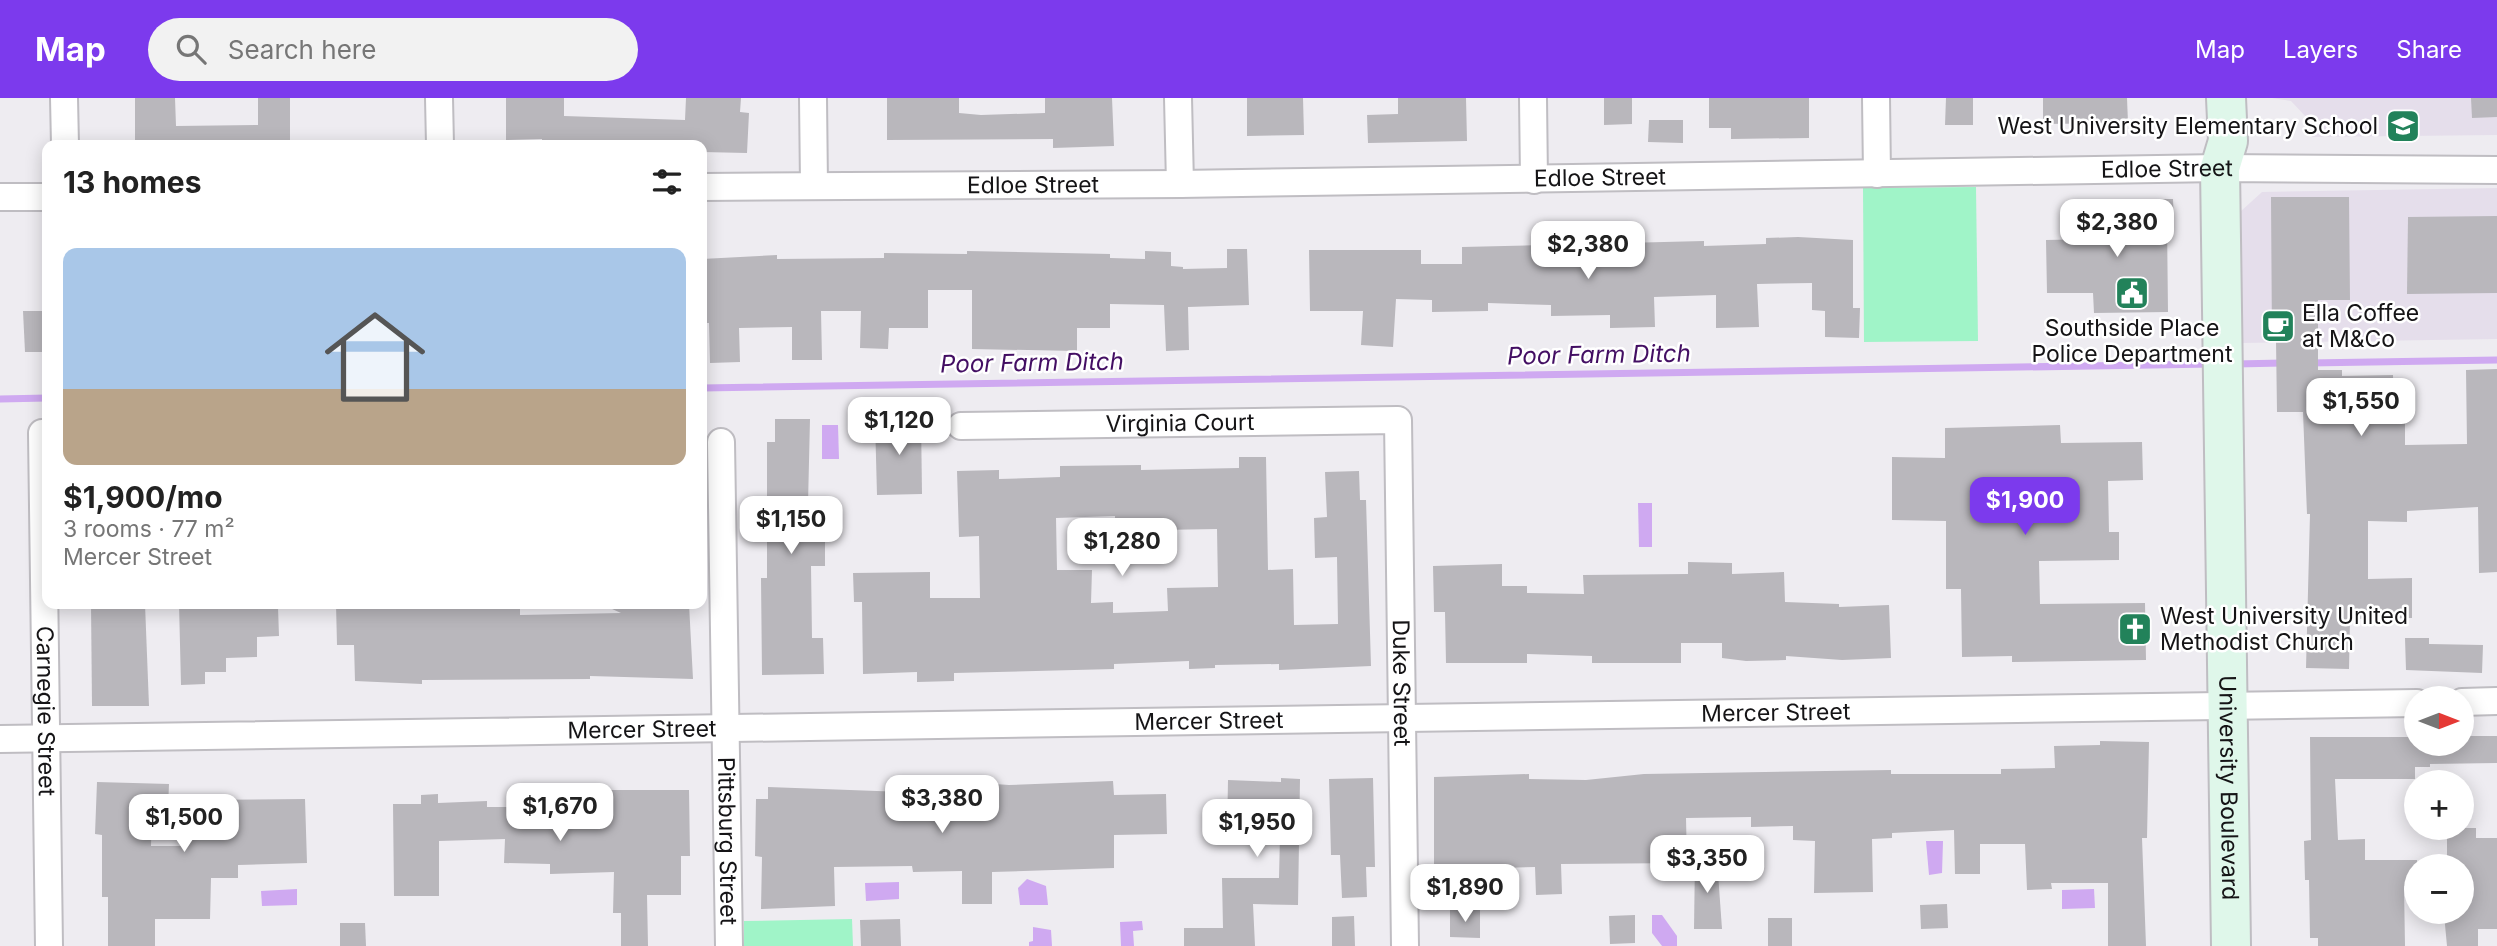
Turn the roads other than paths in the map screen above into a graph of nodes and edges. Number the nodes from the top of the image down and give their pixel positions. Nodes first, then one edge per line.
1 (64, 98) edge
2 (439, 98) edge
3 (813, 98) edge
4 (1178, 98) edge
5 (1533, 98) edge
6 (1876, 98) edge
7 (2210, 98) edge
8 (2226, 98) edge
9 (65, 140) edge
10 (440, 140) edge
11 (2220, 168) junction
12 (2497, 170) edge
13 (1877, 174) junction
14 (1535, 180) junction
15 (1180, 184) junction
16 (814, 185) junction
17 (707, 187) edge
18 (0, 197) edge
19 (42, 197) edge
20 (1398, 420) joint
21 (961, 426) dead end
22 (722, 442) dead end
23 (45, 609) edge
24 (2497, 701) edge
25 (2474, 702) edge
26 (2404, 703) edge
27 (2228, 705) junction
28 (1402, 718) junction
29 (726, 728) junction
30 (0, 738) edge
31 (47, 738) junction
32 (50, 946) edge
33 (729, 946) edge
34 (1405, 946) edge
35 (2231, 946) edge

1 - 9 street
2 - 10 street
3 - 16 street
4 - 15 street
5 - 14 street
6 - 13 street
7 - 11 street, University Boulevard
8 - 11 street, University Boulevard
11 - 12 street, Edloe Street
11 - 13 street, Edloe Street
11 - 27 street, University Boulevard
13 - 14 street, Edloe Street
14 - 15 street, Edloe Street
15 - 16 street, Edloe Street
16 - 17 street, Edloe Street
18 - 19 street
20 - 21 street, Virginia Court
20 - 28 street, Duke Street
22 - 29 street, Pittsburg Street
23 - 31 street, Carnegie Street
24 - 25 street
26 - 27 street, Mercer Street
27 - 28 street, Mercer Street
27 - 35 street, University Boulevard
28 - 29 street, Mercer Street
28 - 34 street, Duke Street
29 - 31 street, Mercer Street
29 - 33 street, Pittsburg Street
30 - 31 street, Mercer Street
31 - 32 street, Carnegie Street

